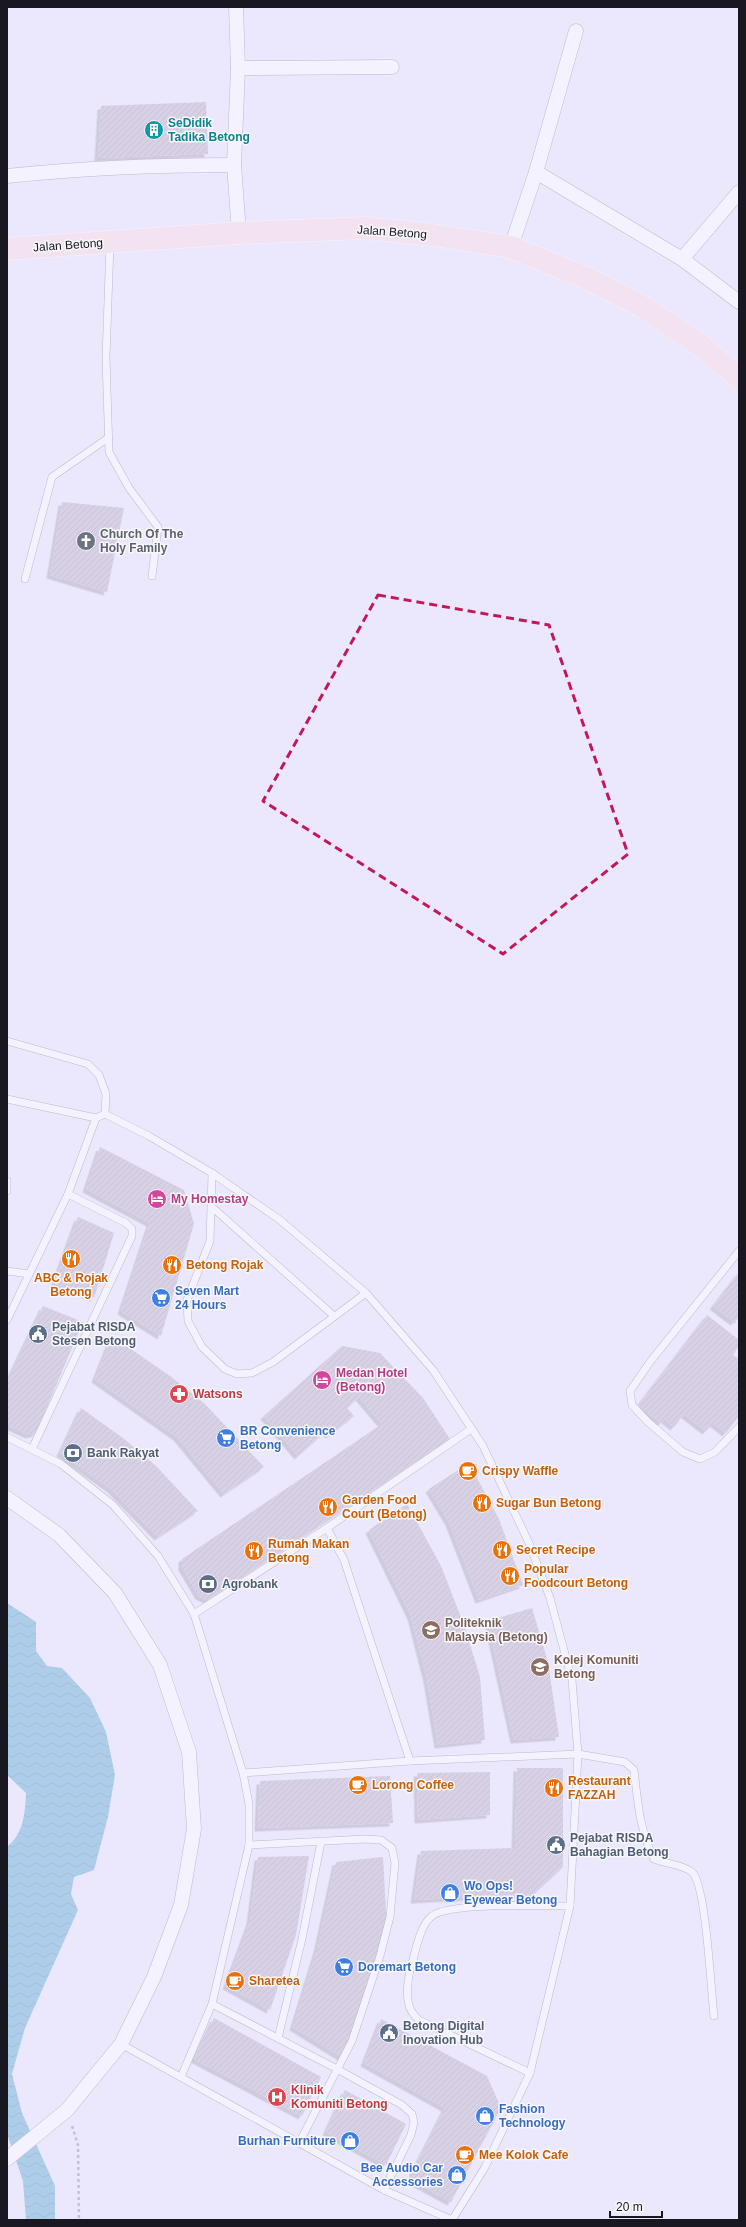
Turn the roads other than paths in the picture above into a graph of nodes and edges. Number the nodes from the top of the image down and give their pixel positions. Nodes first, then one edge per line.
1 (236, 7) edge
2 (576, 31) dead end
3 (392, 67) dead end
4 (238, 68) junction
5 (234, 165) junction
6 (536, 172) junction
7 (7, 176) edge
8 (739, 192) edge
9 (239, 233) junction
10 (110, 242) junction
11 (510, 247) junction
12 (7, 250) edge
13 (682, 259) junction
14 (739, 302) edge
15 (739, 378) edge
16 (108, 438) junction
17 (152, 576) dead end
18 (25, 579) dead end
19 (7, 1041) edge
20 (7, 1099) edge
21 (105, 1114) junction
22 (96, 1118) junction
23 (212, 1173) junction
24 (7, 1181) edge
25 (7, 1190) edge
26 (68, 1194) junction
27 (212, 1207) junction
28 (739, 1251) edge
29 (7, 1271) edge
30 (29, 1274) junction
31 (366, 1293) junction
32 (334, 1316) junction
33 (7, 1320) edge
34 (739, 1427) edge
35 (471, 1429) junction
36 (7, 1437) edge
37 (32, 1449) junction
38 (7, 1498) edge
39 (327, 1528) junction
40 (194, 1614) junction
41 (578, 1754) junction
42 (410, 1761) junction
43 (243, 1773) junction
44 (321, 1842) junction
45 (249, 1845) junction
46 (570, 1906) junction
47 (212, 2004) junction
48 (714, 2016) dead end
49 (278, 2038) junction
50 (121, 2044) junction
51 (337, 2069) junction
52 (530, 2073) junction
53 (181, 2077) junction
54 (299, 2143) junction
55 (9, 2158) edge
56 (384, 2190) junction
57 (452, 2220) edge

1 - 4 street
2 - 6 street
3 - 4 street
4 - 5 street
5 - 7 street
5 - 9 street
6 - 11 street
6 - 13 street
8 - 13 street
9 - 10 main road, Jalan Betong
9 - 11 main road, Jalan Betong
10 - 12 main road, Jalan Betong
10 - 16 lane
11 - 15 main road, Jalan Betong
13 - 14 street
16 - 17 lane
16 - 18 lane
19 - 21 lane
20 - 22 lane
21 - 22 lane
21 - 23 lane
22 - 26 lane
23 - 27 lane
23 - 31 lane
24 - 25 lane
26 - 30 lane
26 - 37 lane
27 - 32 lane
27 - 32 lane
28 - 34 lane
29 - 30 lane
30 - 33 lane
31 - 32 lane
31 - 35 lane
35 - 39 lane
35 - 41 lane
36 - 37 lane
37 - 40 lane
38 - 50 street
39 - 40 lane
39 - 42 lane
40 - 43 lane
41 - 42 lane
41 - 46 lane
41 - 48 lane
42 - 43 lane
43 - 45 lane
44 - 45 lane
44 - 49 lane
44 - 51 lane
45 - 47 lane
46 - 52 lane
46 - 52 lane
47 - 49 lane
47 - 53 lane
49 - 51 lane
50 - 53 lane
50 - 55 street
51 - 54 lane
51 - 56 lane
52 - 57 lane
53 - 54 lane
54 - 56 lane
56 - 57 lane

